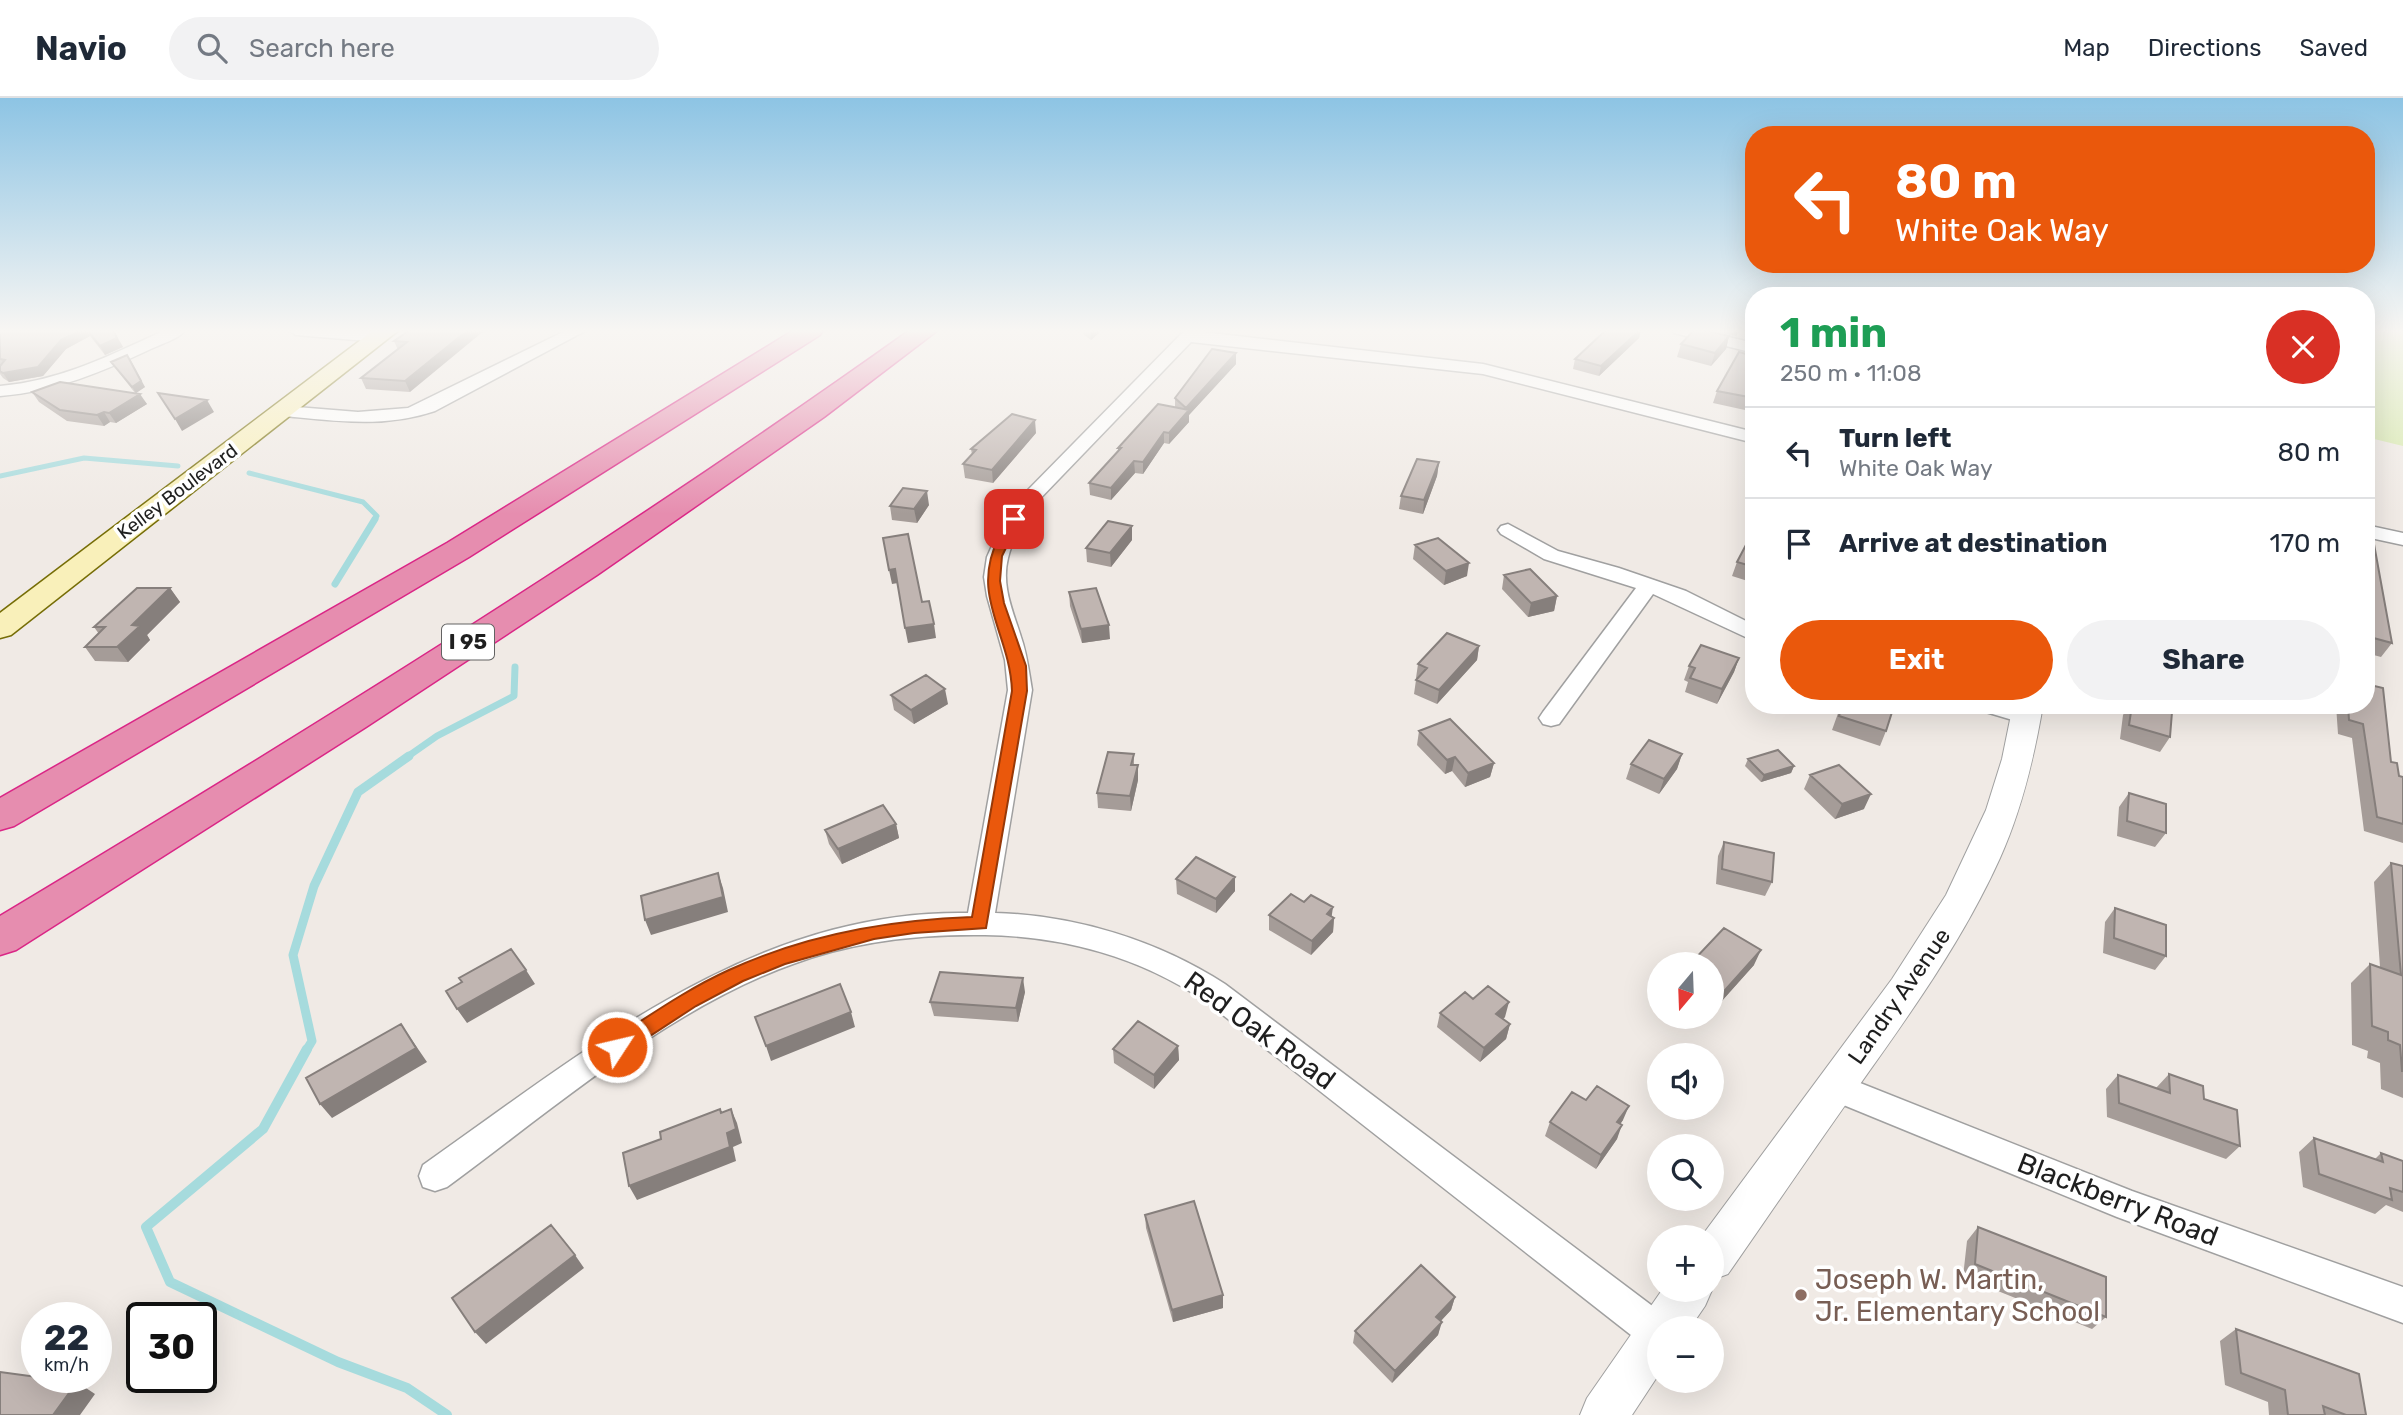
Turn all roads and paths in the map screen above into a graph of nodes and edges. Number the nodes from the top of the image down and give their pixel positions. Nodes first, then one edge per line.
1 (309, 391) edge
2 (459, 391) edge
3 (712, 391) edge
4 (839, 391) edge
5 (1136, 391) edge
6 (1571, 391) edge
7 (284, 411) junction
8 (1745, 436) edge
9 (1508, 530) dead end
10 (2375, 532) edge
11 (2403, 539) edge
12 (1649, 585) junction
13 (0, 628) edge
14 (1745, 630) edge
15 (2026, 714) edge
16 (1551, 718) dead end
17 (0, 816) edge
18 (979, 923) junction
19 (0, 938) edge
20 (1835, 1087) junction
21 (435, 1176) dead end
22 (1724, 1242) edge
23 (2403, 1305) edge
24 (1647, 1321) edge
25 (1647, 1350) edge
26 (1604, 1415) edge

1 - 7 main road, Kelley Boulevard
2 - 7 street
3 - 17 highway
4 - 19 highway, I 95
5 - 18 street
6 - 8 street
7 - 13 main road, Kelley Boulevard
9 - 12 street
10 - 11 street
12 - 14 street
12 - 16 street
15 - 20 street, Landry Avenue
18 - 21 street, Red Oak Road
18 - 24 street, Red Oak Road
20 - 22 street, Landry Avenue
20 - 23 street, Blackberry Road
25 - 26 street

